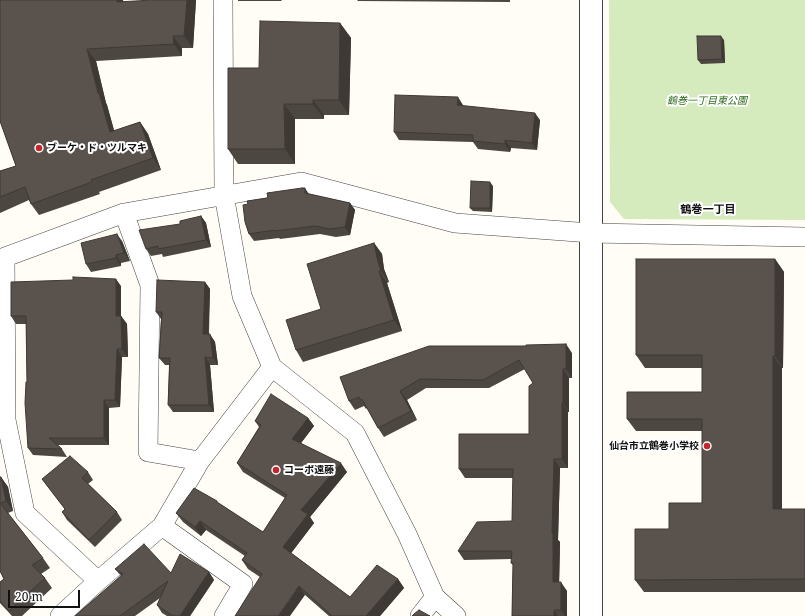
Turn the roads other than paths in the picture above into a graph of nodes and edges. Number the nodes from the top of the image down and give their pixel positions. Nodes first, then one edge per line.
1 (223, 0) edge
2 (591, 0) edge
3 (224, 195) junction
4 (124, 213) junction
5 (591, 233) junction
6 (805, 237) edge
7 (3, 258) edge
8 (272, 367) junction
9 (200, 461) junction
10 (162, 526) junction
11 (98, 581) junction
12 (435, 597) junction
13 (60, 616) edge
14 (224, 616) edge
15 (420, 616) edge
16 (456, 616) edge
17 (591, 616) edge

1 - 3 street
2 - 5 street
3 - 4 street
3 - 5 street
3 - 8 street
4 - 7 street
4 - 9 street
5 - 6 street
5 - 17 street
7 - 11 street
8 - 9 street
8 - 12 street
9 - 10 street
10 - 11 street
10 - 14 street
11 - 13 street
12 - 15 street
12 - 16 street

